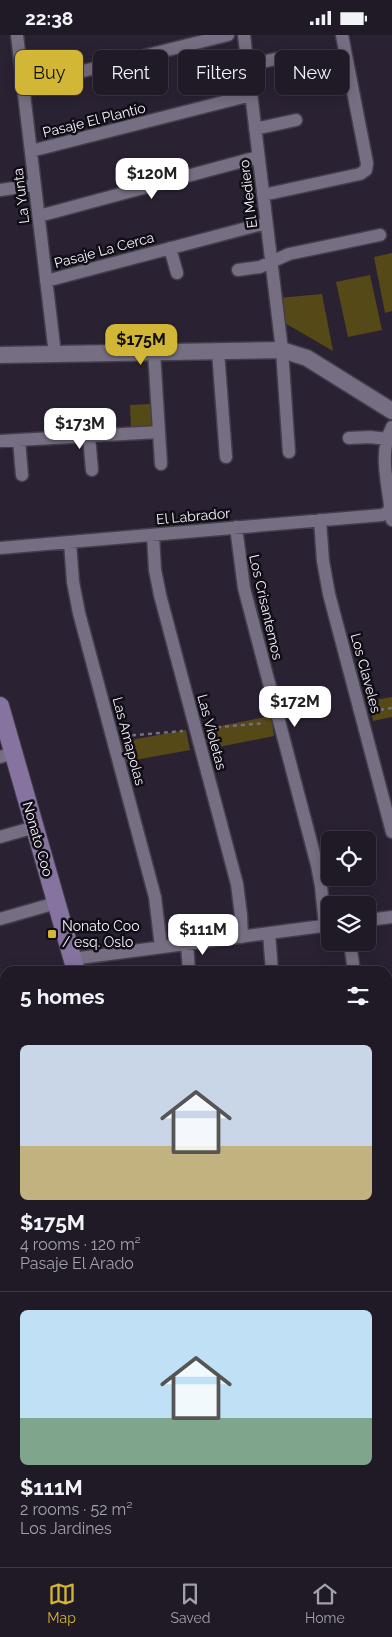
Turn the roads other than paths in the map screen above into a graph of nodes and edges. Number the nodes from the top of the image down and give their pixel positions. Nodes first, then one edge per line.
1 (17, 35) edge
2 (228, 35) edge
3 (244, 35) edge
4 (342, 35) edge
5 (19, 50) edge
6 (246, 50) edge
7 (83, 71) edge
8 (24, 95) edge
9 (251, 95) joint
10 (296, 120) dead end
11 (255, 129) junction
12 (31, 151) junction
13 (258, 157) junction
14 (35, 185) junction
15 (0, 190) edge
16 (263, 195) junction
17 (39, 216) junction
18 (266, 223) junction
19 (380, 235) dead end
20 (170, 248) junction
21 (271, 263) junction
22 (238, 270) dead end
23 (177, 273) dead end
24 (46, 281) junction
25 (282, 350) junction
26 (218, 351) junction
27 (154, 352) junction
28 (55, 354) junction
29 (0, 355) edge
30 (392, 411) edge
31 (159, 432) junction
32 (389, 433) edge
33 (89, 436) junction
34 (349, 438) dead end
35 (19, 440) junction
36 (0, 441) edge
37 (289, 452) dead end
38 (226, 457) dead end
39 (161, 464) dead end
40 (92, 470) dead end
41 (389, 470) edge
42 (22, 475) dead end
43 (390, 516) edge
44 (320, 520) junction
45 (236, 527) junction
46 (153, 535) junction
47 (70, 542) junction
48 (0, 548) edge
49 (0, 706) edge
50 (7, 755) edge
51 (35, 827) junction
52 (392, 832) edge
53 (0, 837) edge
54 (323, 896) edge
55 (56, 903) junction
56 (392, 917) edge
57 (0, 919) edge
58 (376, 919) edge
59 (321, 927) edge
60 (269, 933) junction
61 (242, 937) junction
62 (187, 944) junction
63 (161, 947) junction
64 (351, 951) edge
65 (74, 965) edge
66 (189, 966) edge
67 (272, 966) edge
68 (353, 966) edge

1 - 5 street, La Yunta
2 - 7 street
3 - 6 street, El Mediero
4 - 16 street
8 - 12 street, La Yunta
9 - 11 street, El Mediero
9 - 12 street, Pasaje El Plantío
10 - 11 street
11 - 13 street, El Mediero
12 - 14 street, La Yunta
13 - 16 street, El Mediero
13 - 17 street
14 - 15 street
14 - 17 street, La Yunta
16 - 18 street, El Mediero
17 - 24 street, La Yunta
18 - 20 street, Pasaje La Cerca
18 - 21 street, El Mediero
19 - 21 street
20 - 23 street, Pasaje La Cerca
20 - 24 street, Pasaje La Cerca
21 - 22 street
21 - 25 street, El Mediero
24 - 28 street, La Yunta
25 - 26 street
25 - 30 street
25 - 37 street, El Mediero
26 - 27 street
26 - 38 street
27 - 28 street
27 - 31 street
28 - 29 street
31 - 33 street
31 - 39 street
32 - 34 street
32 - 41 street
33 - 35 street
33 - 40 street
35 - 36 street
35 - 42 street
41 - 43 street
43 - 44 street, El Labrador
44 - 45 street, El Labrador
44 - 52 street, Los Claveles
45 - 46 street, El Labrador
45 - 54 street, Los Crisantemos
46 - 47 street, El Labrador
46 - 61 street, Las Violetas
47 - 48 street, El Labrador
47 - 63 street, Las Amapolas
49 - 50 main road, Nonato Coo
50 - 51 main road, Nonato Coo
51 - 53 street
51 - 55 main road, Nonato Coo
55 - 57 street
55 - 65 main road, Nonato Coo
56 - 58 street
59 - 60 street
60 - 61 street
60 - 67 street
61 - 62 street
62 - 63 street
62 - 66 street
63 - 65 street
64 - 68 street

